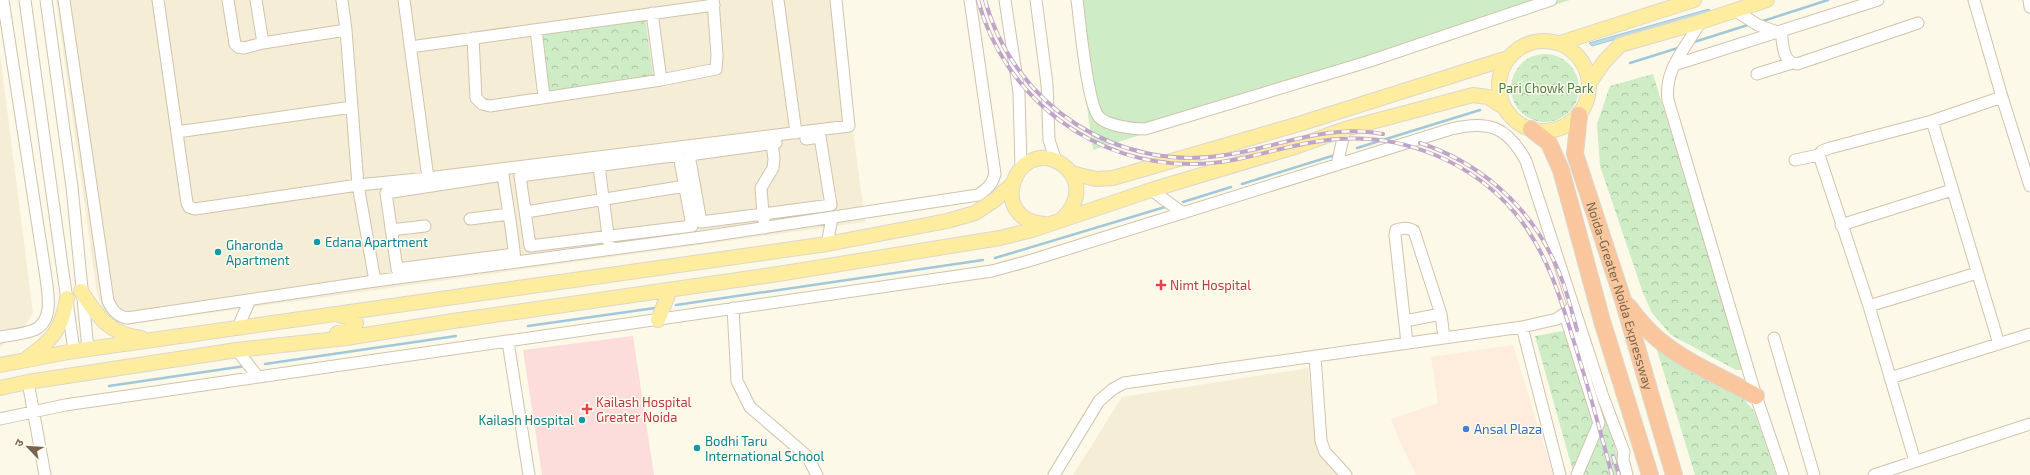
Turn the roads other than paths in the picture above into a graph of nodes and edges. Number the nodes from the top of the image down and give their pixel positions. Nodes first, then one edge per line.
1 (3, 0) edge
2 (25, 0) edge
3 (46, 0) edge
4 (64, 0) edge
5 (158, 0) edge
6 (228, 0) edge
7 (256, 0) edge
8 (342, 0) edge
9 (404, 0) edge
10 (778, 0) edge
11 (836, 0) edge
12 (970, 0) edge
13 (998, 0) edge
14 (1005, 0) edge
15 (1036, 0) edge
16 (1077, 0) edge
17 (1551, 0) edge
18 (1694, 0) edge
19 (1767, 0) edge
20 (1878, 0) edge
21 (1974, 0) edge
22 (2028, 0) edge
23 (714, 2) edge
24 (2030, 7) edge
25 (1734, 10) junction
26 (652, 13) junction
27 (1007, 13) junction
28 (1918, 23) dead end
29 (1697, 28) junction
30 (346, 30) junction
31 (536, 30) junction
32 (1779, 32) junction
33 (474, 38) junction
34 (263, 43) junction
35 (1560, 43) junction
36 (410, 47) junction
37 (1508, 58) junction
38 (1792, 63) junction
39 (1674, 65) junction
40 (1757, 74) dead end
41 (661, 80) junction
42 (1590, 82) junction
43 (544, 97) junction
44 (2002, 97) junction
45 (352, 108) junction
46 (1505, 108) junction
47 (1579, 115) junction
48 (1932, 121) junction
49 (1345, 129) junction
50 (1531, 129) junction
51 (177, 132) junction
52 (796, 133) junction
53 (772, 140) junction
54 (1819, 155) junction
55 (1795, 160) dead end
56 (599, 161) junction
57 (1056, 161) junction
58 (1337, 165) junction
59 (1021, 168) junction
60 (2028, 172) edge
61 (1071, 173) junction
62 (89, 174) junction
63 (428, 178) junction
64 (1012, 184) junction
65 (358, 185) junction
66 (685, 186) junction
67 (2030, 186) edge
68 (72, 188) junction
69 (1151, 190) junction
70 (1952, 190) junction
71 (604, 199) junction
72 (526, 212) junction
73 (1183, 213) junction
74 (509, 214) junction
75 (763, 214) junction
76 (832, 218) junction
77 (470, 219) dead end
78 (1062, 219) junction
79 (1045, 224) junction
80 (1841, 225) junction
81 (424, 226) dead end
82 (765, 228) junction
83 (391, 230) junction
84 (609, 237) junction
85 (827, 244) junction
86 (609, 249) junction
87 (514, 258) junction
88 (1977, 273) junction
89 (397, 274) junction
90 (375, 282) junction
91 (670, 290) junction
92 (81, 291) junction
93 (67, 298) junction
94 (250, 300) junction
95 (1623, 300) junction
96 (1869, 306) junction
97 (1573, 307) junction
98 (733, 308) junction
99 (337, 314) junction
100 (1441, 314) junction
101 (658, 320) junction
102 (1562, 320) junction
103 (1405, 321) junction
104 (1579, 324) junction
105 (238, 327) junction
106 (1522, 327) junction
107 (2030, 334) edge
108 (0, 338) edge
109 (1444, 338) junction
110 (1774, 338) dead end
111 (152, 340) junction
112 (323, 341) junction
113 (508, 342) junction
114 (1408, 343) junction
115 (1999, 344) junction
116 (88, 349) junction
117 (237, 350) junction
118 (74, 351) junction
119 (1315, 356) junction
120 (23, 361) junction
121 (0, 366) edge
122 (258, 377) junction
123 (1890, 378) junction
124 (28, 382) junction
125 (0, 388) edge
126 (1756, 396) junction
127 (33, 411) junction
128 (0, 419) edge
129 (2030, 424) edge
130 (1638, 436) junction
131 (1624, 452) junction
132 (1915, 462) junction
133 (45, 475) edge
134 (529, 475) edge
135 (817, 475) edge
136 (1054, 475) edge
137 (1346, 475) edge
138 (1560, 475) edge
139 (1578, 475) edge
140 (1627, 475) edge
141 (1650, 475) edge
142 (1674, 475) edge
143 (1783, 475) edge
144 (1814, 475) edge
145 (1874, 475) edge

1 - 108 street
2 - 93 street
3 - 68 street
4 - 62 street
5 - 51 street
6 - 34 street
7 - 34 street
8 - 30 street
9 - 36 street
10 - 52 street
11 - 52 street
12 - 76 street
13 - 27 street
14 - 27 street
15 - 57 street
16 - 17 street
18 - 35 main road
19 - 25 main road
20 - 32 street
21 - 44 street
22 - 24 street
23 - 26 street
23 - 41 street
25 - 29 main road
25 - 32 street
26 - 31 street
26 - 41 street
27 - 59 street
28 - 38 street
29 - 39 street
29 - 42 main road
30 - 34 street
30 - 45 street
31 - 33 street
31 - 43 street
32 - 38 street
32 - 39 street
33 - 36 street
33 - 43 street
35 - 37 main road
35 - 42 main road
36 - 63 street
37 - 46 main road
37 - 61 main road
38 - 40 street
39 - 126 street
41 - 43 street
42 - 47 main road
44 - 48 street
44 - 60 street
45 - 51 street
45 - 65 street
46 - 49 main road
46 - 50 main road
47 - 50 main road
47 - 95 highway, Noida-Greater Noida Expressway
48 - 54 street
48 - 70 street
49 - 58 street
49 - 69 main road
50 - 130 highway, Noida-Greater Noida Expressway
51 - 65 street
52 - 53 street
53 - 56 street
53 - 75 street
53 - 75 street
53 - 75 street
54 - 55 street
54 - 80 street
56 - 63 street
56 - 66 street
56 - 71 street
56 - 72 street
57 - 59 main road
57 - 61 main road
58 - 73 street
58 - 97 street
59 - 64 main road
60 - 67 street
61 - 78 main road
62 - 68 street
62 - 94 street
63 - 65 street
64 - 79 main road
64 - 85 main road
65 - 90 street
66 - 71 street
66 - 84 street
68 - 92 street
69 - 73 street
69 - 78 main road
70 - 80 street
70 - 88 street
71 - 72 street
71 - 84 street
72 - 84 street
73 - 98 street
74 - 77 street
74 - 83 street
74 - 87 street
75 - 82 street
76 - 82 street
76 - 85 street
78 - 79 main road
79 - 91 main road
80 - 96 street
81 - 83 street
82 - 86 street
83 - 89 street
84 - 86 street
85 - 99 main road
86 - 87 street
87 - 89 street
88 - 96 street
88 - 115 street
89 - 90 street
90 - 94 street
91 - 101 main road
91 - 112 main road
92 - 111 main road
92 - 116 street
93 - 118 street
93 - 120 main road
94 - 105 street
95 - 126 highway
95 - 142 highway, Noida-Greater Noida Expressway
96 - 123 street
97 - 102 street
97 - 104 street
98 - 101 street
98 - 135 street
99 - 105 main road
99 - 112 main road
100 - 103 street
100 - 103 street
100 - 109 street
101 - 113 street
102 - 104 street
102 - 106 street
102 - 139 street
103 - 114 street
104 - 131 street
105 - 111 main road
106 - 109 street
106 - 138 street
107 - 115 street
109 - 114 street
110 - 144 street
111 - 116 main road
112 - 117 main road
113 - 122 street
113 - 134 street
114 - 119 street
115 - 123 street
116 - 118 main road
117 - 122 street
117 - 124 main road
118 - 120 main road
119 - 136 street
119 - 137 street
120 - 121 main road
122 - 127 street
123 - 132 street
124 - 125 main road
124 - 127 street
126 - 143 street
127 - 128 street
127 - 133 street
129 - 132 street
130 - 131 street
130 - 141 highway, Noida-Greater Noida Expressway
131 - 140 street
132 - 145 street

